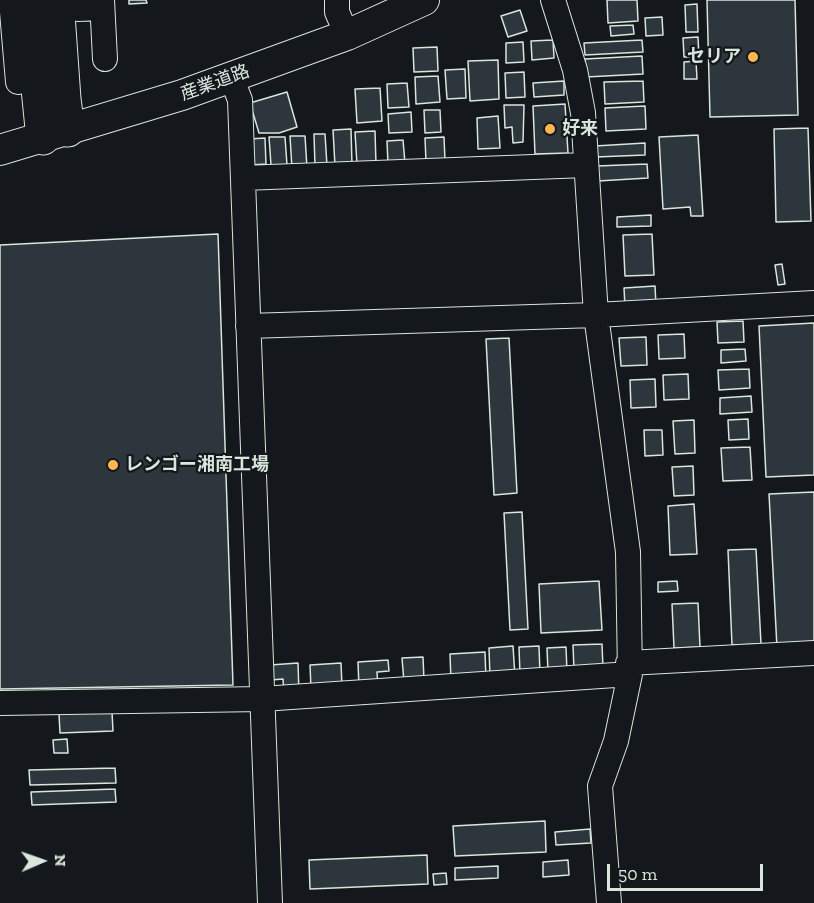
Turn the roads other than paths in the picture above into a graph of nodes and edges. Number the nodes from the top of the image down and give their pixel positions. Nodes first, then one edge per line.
1 (337, 0) edge
2 (424, 0) edge
3 (553, 0) edge
4 (41, 3) edge
5 (102, 4) edge
6 (347, 35) junction
7 (105, 59) dead end
8 (231, 77) junction
9 (18, 82) dead end
10 (56, 134) junction
11 (0, 150) edge
12 (586, 165) junction
13 (243, 178) junction
14 (814, 303) edge
15 (596, 315) junction
16 (248, 326) junction
17 (814, 653) edge
18 (629, 668) junction
19 (262, 699) junction
20 (0, 703) edge
21 (270, 903) edge
22 (609, 903) edge

1 - 6 street
2 - 6 main road, 産業道路
3 - 12 street
4 - 5 street
4 - 9 street
4 - 10 highway
5 - 7 street
6 - 8 main road, 産業道路
8 - 10 main road, 産業道路
8 - 13 street
10 - 11 main road, 産業道路
12 - 13 street
12 - 15 street
13 - 16 street
14 - 15 street
15 - 16 street
15 - 18 street
16 - 19 street
17 - 18 street
18 - 19 street
18 - 22 street
19 - 20 street
19 - 21 street

